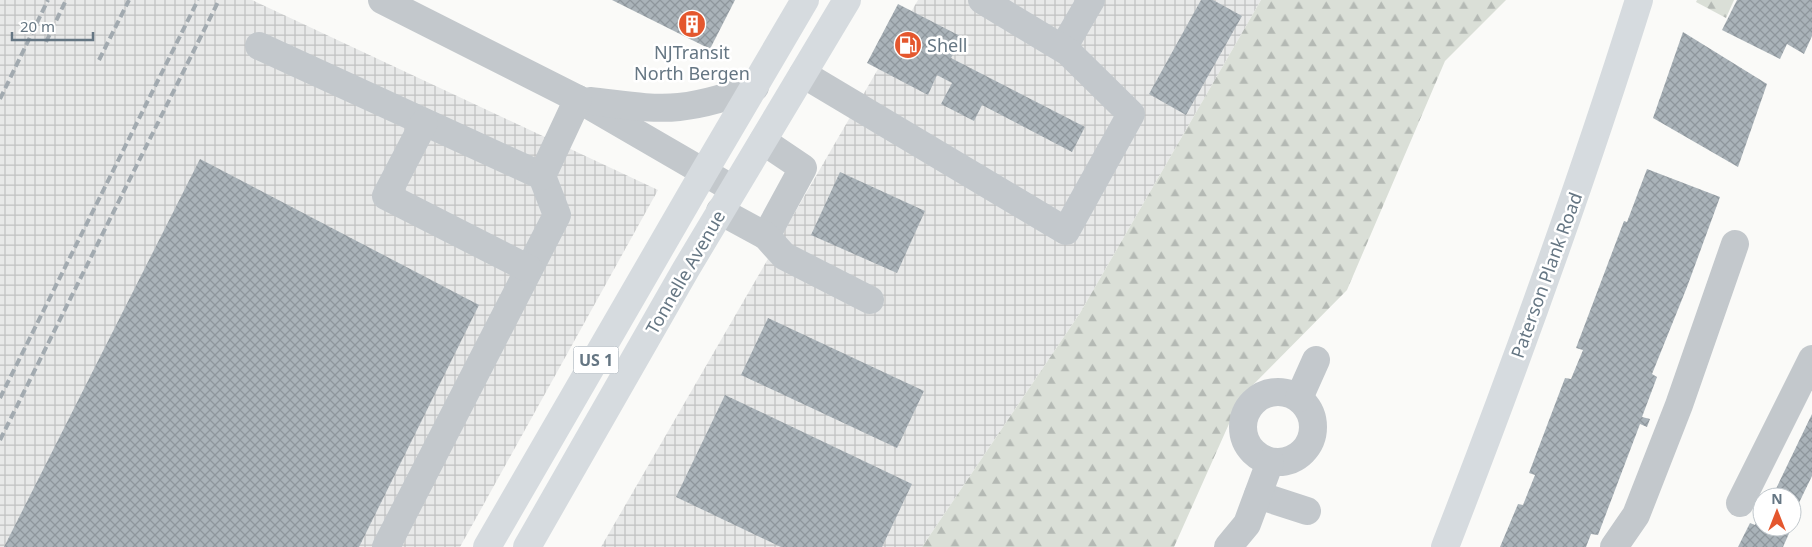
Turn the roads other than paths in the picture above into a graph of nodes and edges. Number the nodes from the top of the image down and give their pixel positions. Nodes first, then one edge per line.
1 (382, 0) edge
2 (805, 0) edge
3 (847, 0) edge
4 (982, 0) edge
5 (1091, 0) edge
6 (1639, 0) edge
7 (259, 46) dead end
8 (1063, 48) junction
9 (803, 74) junction
10 (755, 87) junction
11 (578, 99) junction
12 (424, 123) junction
13 (763, 141) junction
14 (704, 172) junction
15 (542, 176) junction
16 (727, 200) junction
17 (766, 236) junction
18 (1735, 244) dead end
19 (529, 269) junction
20 (870, 300) dead end
21 (1812, 358) edge
22 (1316, 360) dead end
23 (1299, 398) junction
24 (1270, 462) junction
25 (1258, 495) junction
26 (1740, 503) dead end
27 (1307, 511) dead end
28 (386, 547) edge
29 (487, 547) edge
30 (527, 547) edge
31 (1228, 547) edge
32 (1445, 547) edge
33 (1614, 547) edge

1 - 11 lane
2 - 10 main road, Tonnelle Avenue / US 1
3 - 9 main road, Tonnelle Avenue / US 1
4 - 8 lane
5 - 8 lane
6 - 32 main road, Paterson Plank Road
7 - 12 lane
8 - 9 lane
9 - 13 main road, Tonnelle Avenue / US 1
10 - 11 lane
10 - 14 main road, Tonnelle Avenue / US 1
11 - 14 lane
11 - 15 lane
12 - 15 lane
12 - 19 lane
13 - 16 main road, Tonnelle Avenue / US 1
13 - 17 lane
14 - 16 lane
14 - 29 main road, Tonnelle Avenue / US 1
15 - 19 lane
16 - 17 lane
16 - 30 main road, Tonnelle Avenue / US 1
17 - 20 lane
18 - 33 lane
19 - 28 lane
21 - 26 lane
22 - 23 lane
23 - 24 lane
23 - 24 lane
24 - 25 lane
25 - 27 lane
25 - 31 lane

